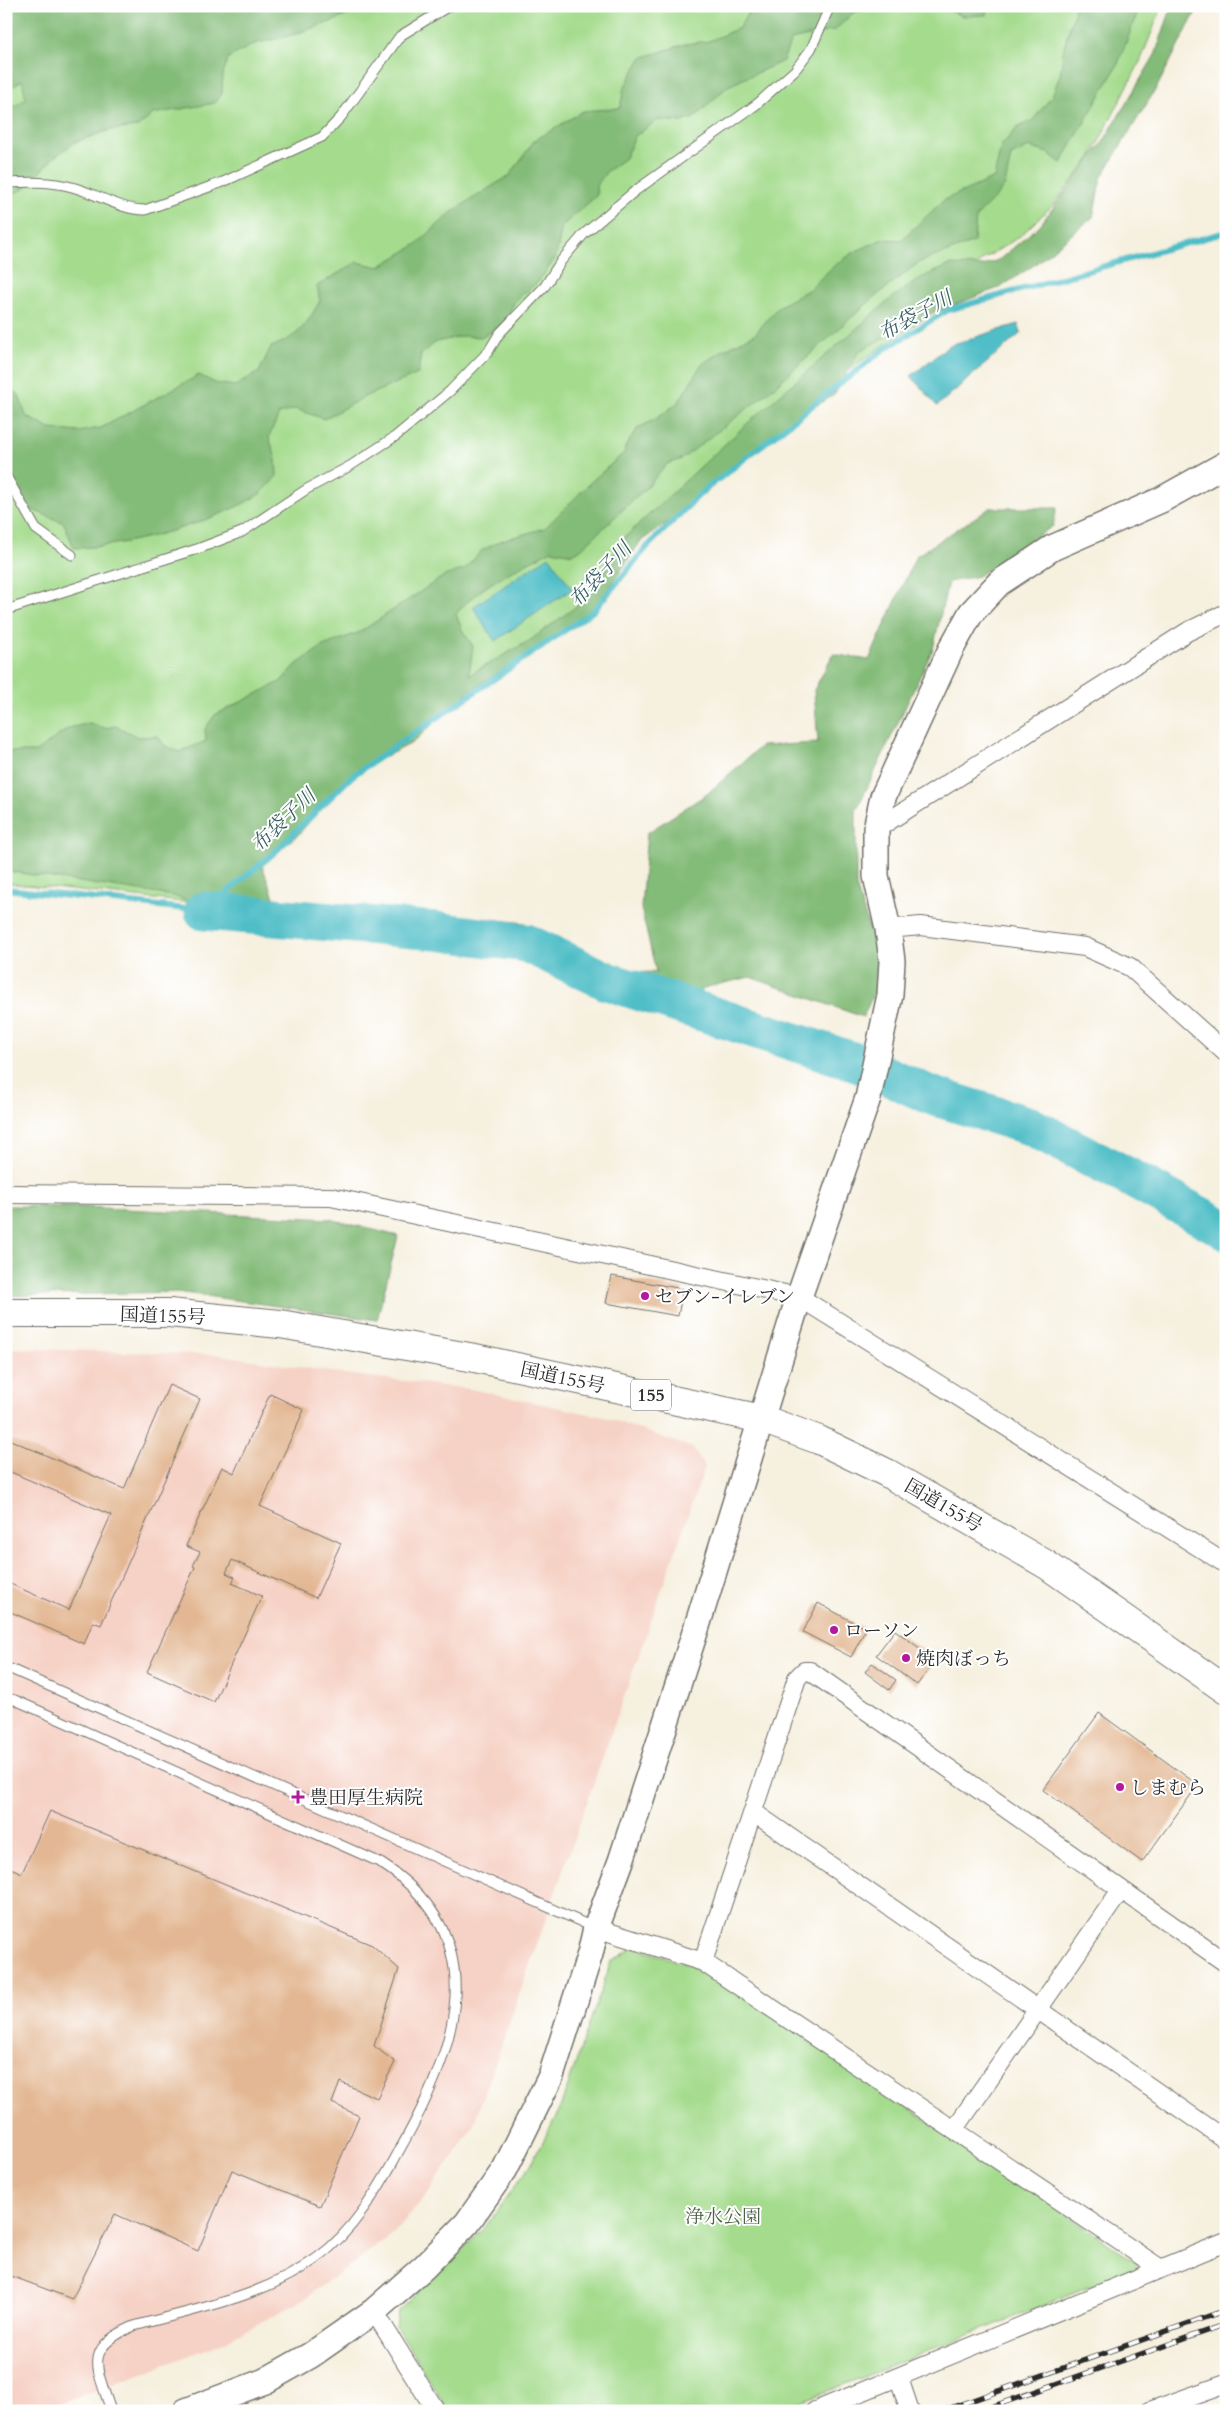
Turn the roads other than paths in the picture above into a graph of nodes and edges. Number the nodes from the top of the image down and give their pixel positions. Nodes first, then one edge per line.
1 (449, 6) edge
2 (830, 6) edge
3 (6, 183) edge
4 (1226, 464) edge
5 (6, 476) edge
6 (72, 555) dead end
7 (6, 610) edge
8 (1226, 613) edge
9 (876, 829) junction
10 (888, 930) junction
11 (1226, 1053) edge
12 (6, 1194) edge
13 (799, 1297) junction
14 (6, 1313) edge
15 (762, 1419) junction
16 (1226, 1564) edge
17 (6, 1667) edge
18 (1226, 1690) edge
19 (7, 1699) edge
20 (753, 1812) junction
21 (1121, 1890) junction
22 (596, 1928) junction
23 (703, 1962) junction
24 (1226, 1963) edge
25 (1037, 2011) junction
26 (954, 2130) junction
27 (1226, 2140) edge
28 (1226, 2242) edge
29 (1161, 2269) junction
30 (374, 2311) junction
31 (899, 2378) junction
32 (1226, 2384) edge
33 (111, 2411) edge
34 (186, 2411) edge
35 (436, 2411) edge
36 (815, 2411) edge
37 (910, 2411) edge
38 (1150, 2411) edge

1 - 3 lane
2 - 7 lane
4 - 9 street
5 - 6 lane
8 - 9 street
9 - 10 street
10 - 11 street
10 - 13 street
12 - 13 street
13 - 15 street
13 - 16 street
14 - 15 highway, 国道155号 / 155
15 - 18 highway, 国道155号 / 155
15 - 22 street
17 - 22 lane
19 - 33 lane
20 - 21 street
20 - 23 street
20 - 25 street
21 - 24 street
21 - 25 street
22 - 23 street
22 - 30 street
23 - 26 street
25 - 26 street
25 - 27 street
26 - 29 street
28 - 29 street
29 - 31 street
30 - 34 street
30 - 35 street
31 - 36 street
31 - 37 street
32 - 38 street

